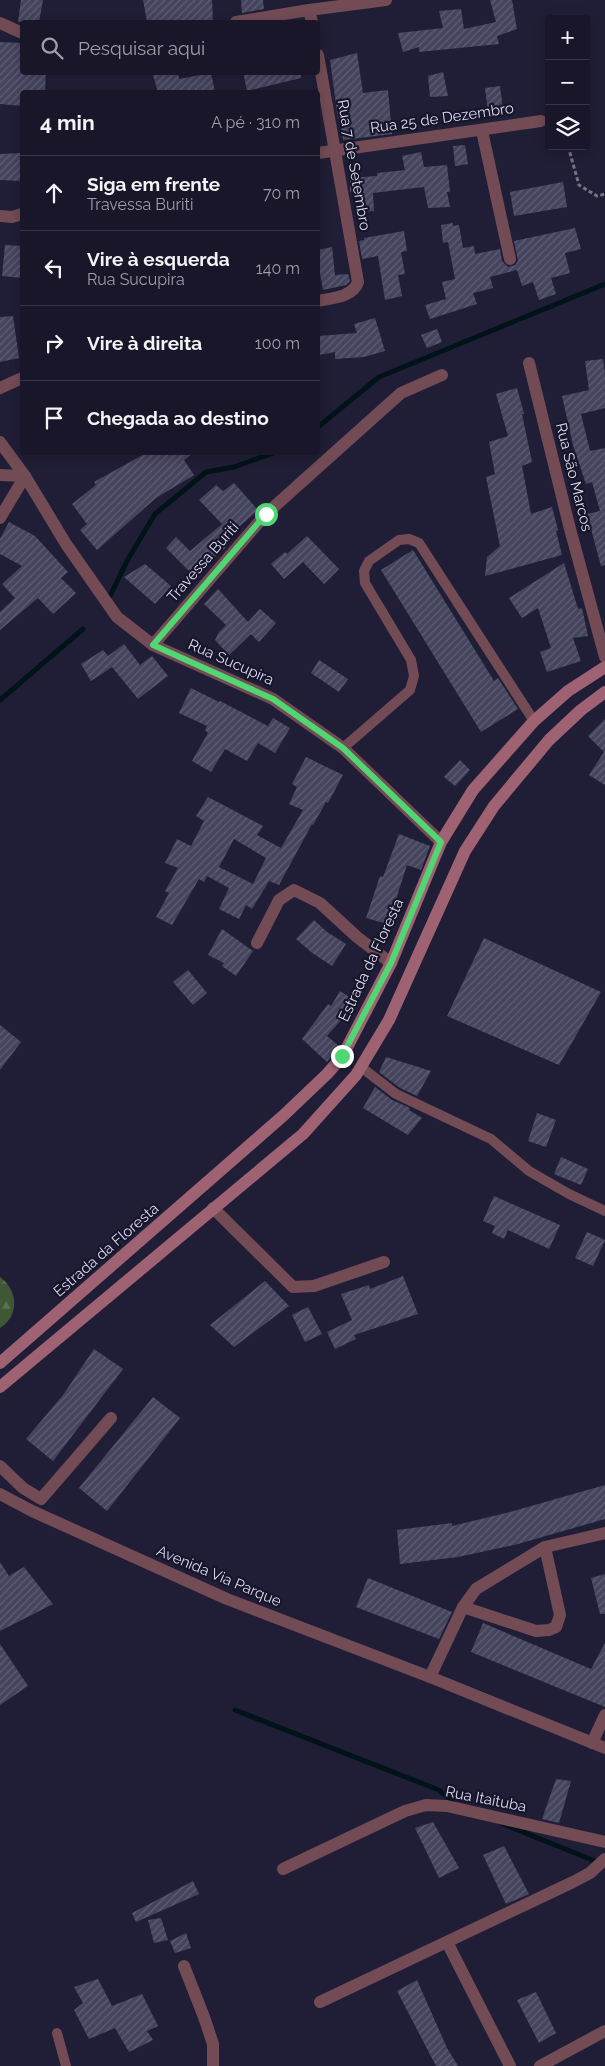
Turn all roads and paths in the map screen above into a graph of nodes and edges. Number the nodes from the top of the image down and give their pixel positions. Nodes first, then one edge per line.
1 (386, 0) edge
2 (310, 16) edge
3 (261, 20) edge
4 (0, 23) edge
5 (20, 32) edge
6 (320, 66) edge
7 (541, 121) dead end
8 (482, 131) junction
9 (335, 149) junction
10 (569, 150) edge
11 (320, 153) edge
12 (605, 194) edge
13 (20, 215) edge
14 (0, 216) edge
15 (510, 259) dead end
16 (320, 300) edge
17 (529, 363) dead end
18 (442, 375) dead end
19 (20, 379) edge
20 (0, 388) edge
21 (0, 442) edge
22 (0, 475) edge
23 (25, 476) junction
24 (0, 518) edge
25 (153, 645) junction
26 (605, 657) edge
27 (605, 667) edge
28 (605, 692) edge
29 (534, 722) junction
30 (343, 748) junction
31 (441, 842) junction
32 (257, 943) dead end
33 (391, 963) junction
34 (361, 1067) junction
35 (213, 1208) junction
36 (605, 1211) edge
37 (384, 1262) dead end
38 (0, 1363) edge
39 (0, 1387) edge
40 (111, 1418) dead end
41 (0, 1466) edge
42 (0, 1494) edge
43 (41, 1499) junction
44 (32, 1511) junction
45 (605, 1533) edge
46 (545, 1547) junction
47 (463, 1607) junction
48 (430, 1677) junction
49 (605, 1715) edge
50 (592, 1743) junction
51 (605, 1748) edge
52 (605, 1842) edge
53 (605, 1859) edge
54 (283, 1868) dead end
55 (447, 1942) junction
56 (184, 1966) dead end
57 (320, 2002) dead end
58 (605, 2031) edge
59 (57, 2033) dead end
60 (66, 2066) edge
61 (213, 2066) edge
62 (510, 2066) edge
63 (540, 2066) edge

1 - 2 street
2 - 3 street
4 - 5 street
6 - 9 street, Rua 7 de Setembro
7 - 8 street, Rua 25 de Dezembro
8 - 9 street, Rua 25 de Dezembro
8 - 15 street
9 - 11 street, Rua 25 de Dezembro
9 - 16 street, Rua 7 de Setembro
10 - 12 path
13 - 14 street
17 - 26 street, Rua São Marcos
18 - 25 street, Travessa Buriti
19 - 20 street
21 - 23 street, Rua Sucupira
22 - 23 street
23 - 24 street
23 - 25 street, Rua Sucupira
25 - 30 street, Rua Sucupira
27 - 29 main road, Estrada da Floresta
28 - 34 main road
29 - 30 lane
29 - 31 main road, Estrada da Floresta
30 - 31 street, Rua Sucupira
31 - 33 main road, Estrada da Floresta
32 - 33 street
33 - 38 main road, Estrada da Floresta
34 - 35 main road
34 - 36 lane
35 - 37 street
35 - 39 main road
40 - 43 street
41 - 43 street
42 - 44 street, Avenida Via Parque
43 - 44 street
44 - 48 street, Avenida Via Parque
45 - 46 street
46 - 47 street
46 - 47 street
47 - 48 street
48 - 50 street, Avenida Via Parque
49 - 50 street
50 - 51 street, Avenida Via Parque
52 - 54 street, Rua Itaituba
53 - 55 street
55 - 57 street
55 - 62 street
56 - 61 street
58 - 63 street
59 - 60 lane

